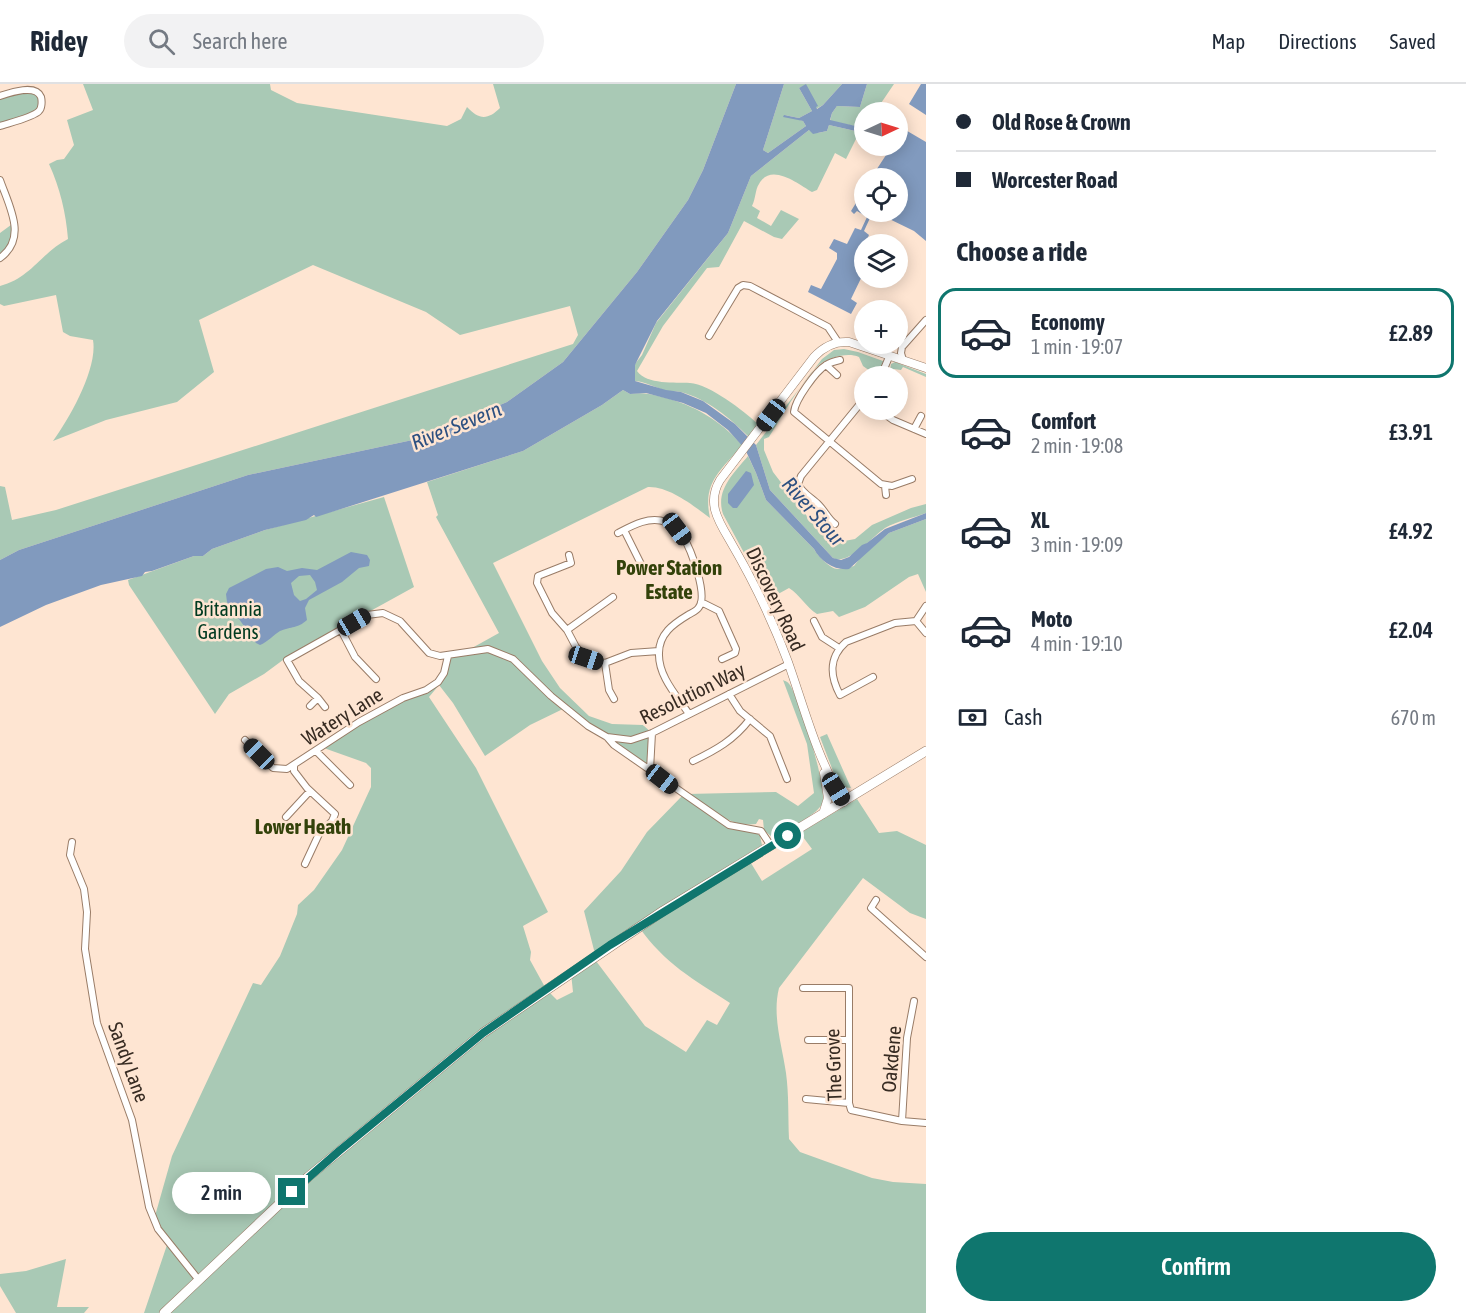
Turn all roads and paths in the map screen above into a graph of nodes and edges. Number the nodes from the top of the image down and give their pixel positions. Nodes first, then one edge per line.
1 (0, 96) edge
2 (0, 126) edge
3 (0, 180) edge
4 (0, 258) edge
5 (926, 320) edge
6 (709, 336) dead end
7 (838, 342) junction
8 (889, 357) junction
9 (840, 360) dead end
10 (903, 360) junction
11 (826, 365) junction
12 (885, 366) edge
13 (926, 368) edge
14 (837, 375) dead end
15 (854, 411) edge
16 (921, 416) dead end
17 (893, 420) edge
18 (914, 429) junction
19 (926, 434) edge
20 (829, 441) junction
21 (912, 479) dead end
22 (885, 486) junction
23 (886, 495) dead end
24 (827, 518) junction
25 (835, 524) dead end
26 (820, 525) dead end
27 (569, 555) dead end
28 (643, 568) dead end
29 (613, 597) dead end
30 (701, 602) junction
31 (926, 606) edge
32 (814, 621) dead end
33 (916, 621) junction
34 (341, 630) junction
35 (567, 630) junction
36 (926, 633) edge
37 (839, 648) junction
38 (659, 651) junction
39 (448, 656) junction
40 (722, 659) dead end
41 (605, 663) junction
42 (789, 664) junction
43 (873, 677) dead end
44 (376, 680) dead end
45 (729, 694) junction
46 (318, 698) junction
47 (614, 699) dead end
48 (310, 706) dead end
49 (325, 707) dead end
50 (689, 714) junction
51 (750, 719) junction
52 (652, 733) junction
53 (607, 737) junction
54 (245, 740) dead end
55 (316, 751) junction
56 (926, 751) edge
57 (821, 757) junction
58 (693, 761) dead end
59 (294, 766) junction
60 (650, 770) junction
61 (786, 779) dead end
62 (350, 785) dead end
63 (310, 791) junction
64 (828, 791) junction
65 (842, 803) junction
66 (823, 814) junction
67 (286, 817) dead end
68 (72, 842) dead end
69 (771, 846) junction
70 (305, 864) dead end
71 (876, 900) dead end
72 (926, 957) edge
73 (803, 988) dead end
74 (914, 1001) dead end
75 (808, 1040) dead end
76 (849, 1040) junction
77 (806, 1099) dead end
78 (849, 1103) junction
79 (902, 1121) junction
80 (926, 1123) edge
81 (198, 1279) junction
82 (164, 1313) edge

1 - 2 street
3 - 4 street
5 - 10 street
6 - 7 street
7 - 8 street
7 - 42 street, Discovery Road
8 - 10 street
8 - 12 street
9 - 11 street
10 - 13 street
11 - 14 street
11 - 20 street
15 - 20 street
16 - 18 street
17 - 18 street
18 - 19 street
20 - 22 street
20 - 24 street
21 - 22 street
22 - 23 street
24 - 25 street
24 - 26 street
27 - 35 street
28 - 30 street
29 - 35 street
30 - 38 street
30 - 40 street
31 - 33 street
32 - 37 street
33 - 36 street
33 - 37 street
34 - 39 street
34 - 44 street
34 - 46 street
35 - 41 street
37 - 43 street
38 - 41 street
38 - 50 street
39 - 53 street
39 - 55 street, Watery Lane
41 - 47 street
42 - 45 street, Resolution Way
42 - 57 street, Discovery Road
45 - 50 street, Resolution Way
45 - 51 street
46 - 48 street
46 - 49 street
50 - 52 street, Resolution Way
51 - 58 street
51 - 61 street
52 - 53 street, Resolution Way
52 - 60 street
53 - 60 street
54 - 59 street, Watery Lane
55 - 59 street, Watery Lane
55 - 62 street
56 - 65 main road
57 - 64 street, Discovery Road
57 - 65 street, Discovery Road
59 - 63 street
60 - 69 street
63 - 67 street
63 - 70 street
64 - 65 street
64 - 66 street, Discovery Road
65 - 66 main road
66 - 69 main road
68 - 81 street, Sandy Lane
69 - 81 main road
71 - 72 street
73 - 76 street, The Grove
74 - 79 street, Oakdene
75 - 76 street
76 - 78 street, The Grove
77 - 78 street
78 - 79 street, The Grove
79 - 80 street, The Grove
81 - 82 main road

